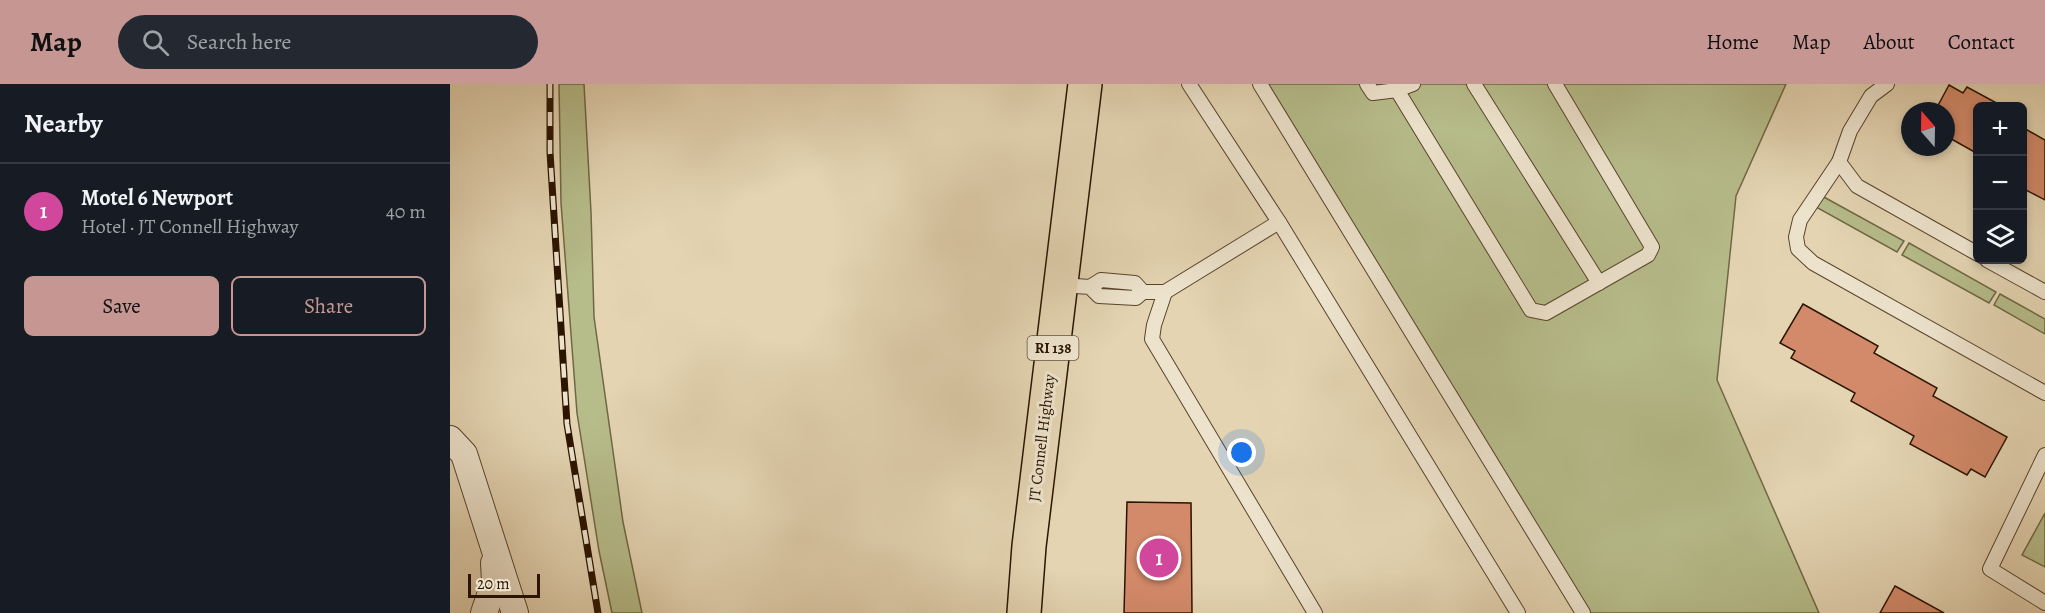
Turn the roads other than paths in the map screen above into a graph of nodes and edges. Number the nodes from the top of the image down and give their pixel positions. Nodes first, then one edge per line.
1 (1084, 84) edge
2 (1188, 84) edge
3 (1260, 84) edge
4 (1367, 84) edge
5 (1413, 84) edge
6 (1474, 84) edge
7 (1555, 84) edge
8 (1887, 84) edge
9 (1397, 90) junction
10 (1839, 162) junction
11 (1279, 222) junction
12 (1973, 252) edge
13 (1994, 264) edge
14 (1599, 283) junction
15 (1076, 286) junction
16 (1165, 292) junction
17 (2045, 292) edge
18 (2045, 393) edge
19 (450, 439) edge
20 (2045, 455) edge
21 (493, 547) junction
22 (2045, 603) edge
23 (484, 613) edge
24 (515, 613) edge
25 (1024, 613) edge
26 (1315, 613) edge
27 (1518, 613) edge
28 (1583, 613) edge

1 - 15 highway, JT Connell Highway / RI 138
2 - 11 lane
3 - 28 lane
4 - 9 lane
5 - 9 lane
6 - 14 lane
7 - 14 lane
8 - 10 lane
9 - 14 lane
10 - 12 lane
10 - 18 lane
11 - 16 lane
11 - 27 lane
13 - 17 lane
15 - 16 lane
15 - 25 highway, JT Connell Highway / RI 138
16 - 26 lane
19 - 21 street
20 - 22 lane
21 - 23 street
21 - 24 street

